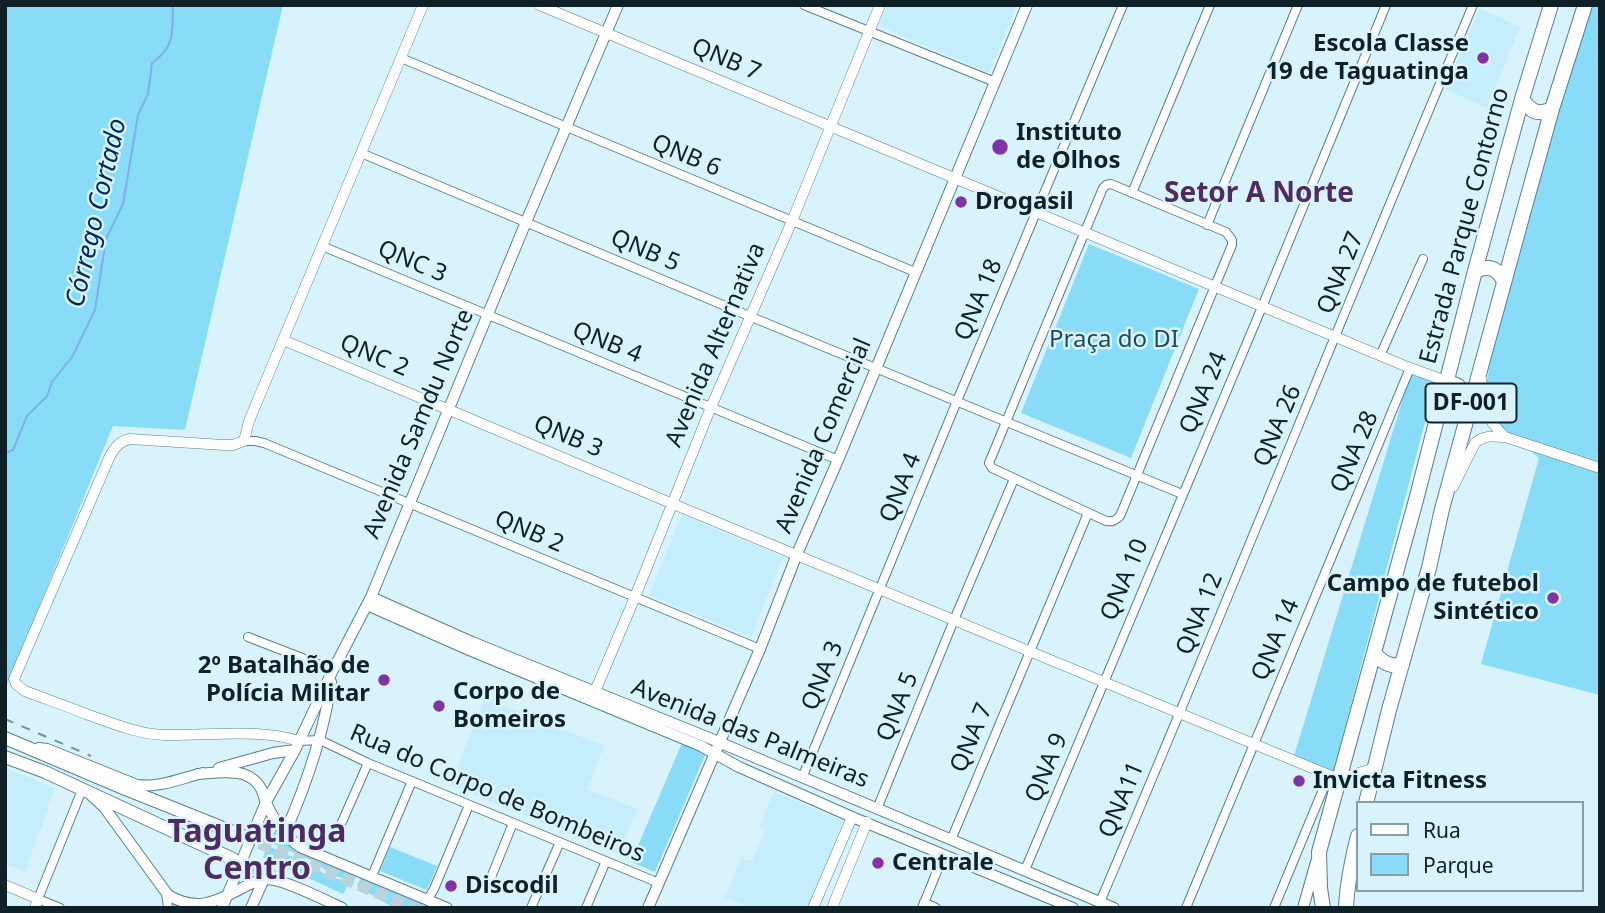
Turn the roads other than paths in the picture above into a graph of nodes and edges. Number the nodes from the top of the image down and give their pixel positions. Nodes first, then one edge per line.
1 (423, 5) edge
2 (539, 5) edge
3 (618, 5) edge
4 (804, 5) edge
5 (880, 5) edge
6 (1027, 5) edge
7 (1123, 5) edge
8 (1210, 5) edge
9 (1298, 5) edge
10 (1386, 5) edge
11 (1473, 5) edge
12 (1551, 5) edge
13 (1585, 5) edge
14 (869, 32) junction
15 (606, 33) junction
16 (401, 58) junction
17 (995, 82) junction
18 (1522, 99) junction
19 (1552, 109) junction
20 (831, 126) junction
21 (566, 127) junction
22 (361, 153) junction
23 (954, 180) junction
24 (1132, 193) junction
25 (1037, 214) junction
26 (792, 221) junction
27 (526, 222) junction
28 (1208, 225) junction
29 (1084, 233) junction
30 (322, 246) junction
31 (1423, 259) dead end
32 (1475, 271) junction
33 (915, 272) junction
34 (1504, 282) junction
35 (1214, 286) junction
36 (1262, 307) junction
37 (488, 314) junction
38 (749, 316) junction
39 (1336, 337) junction
40 (283, 340) junction
41 (1380, 356) junction
42 (876, 368) junction
43 (1410, 368) junction
44 (1480, 371) junction
45 (1446, 381) junction
46 (957, 401) junction
47 (1471, 402) junction
48 (711, 407) junction
49 (448, 410) junction
50 (1007, 421) junction
51 (1505, 437) junction
52 (244, 441) junction
53 (838, 460) junction
54 (1600, 468) edge
55 (1136, 475) junction
56 (1014, 479) junction
57 (1182, 494) junction
58 (409, 503) junction
59 (673, 504) junction
60 (1443, 506) junction
61 (1088, 513) junction
62 (1256, 530) joint
63 (1334, 550) joint
64 (797, 554) junction
65 (880, 589) junction
66 (635, 597) junction
67 (369, 601) junction
68 (954, 620) junction
69 (248, 637) dead end
70 (760, 649) junction
71 (1029, 651) junction
72 (1374, 653) junction
73 (1402, 665) junction
74 (333, 670) junction
75 (1104, 681) junction
76 (593, 696) junction
77 (1180, 714) junction
78 (5, 738) edge
79 (320, 740) junction
80 (1254, 744) junction
81 (297, 746) junction
82 (29, 747) junction
83 (716, 749) junction
84 (5, 757) edge
85 (368, 763) junction
86 (1375, 768) junction
87 (781, 769) junction
88 (198, 774) junction
89 (1334, 777) junction
90 (803, 778) junction
91 (412, 781) junction
92 (776, 783) junction
93 (82, 789) junction
94 (1367, 801) edge
95 (266, 802) junction
96 (469, 805) junction
97 (877, 809) junction
98 (852, 817) junction
99 (342, 822) dead end
100 (867, 822) junction
101 (513, 823) junction
102 (927, 830) junction
103 (285, 833) junction
104 (243, 836) tunnel mouth
105 (951, 840) junction
106 (560, 842) junction
107 (1356, 844) edge
108 (922, 845) junction
109 (1319, 852) junction
110 (944, 854) junction
111 (239, 856) junction
112 (1001, 860) junction
113 (606, 861) junction
114 (1025, 870) junction
115 (994, 874) junction
116 (372, 876) junction
117 (264, 879) junction
118 (659, 883) junction
119 (488, 884) dead end
120 (5, 885) edge
121 (1059, 885) junction
122 (166, 893) junction
123 (820, 894) junction
124 (1051, 898) junction
125 (428, 900) junction
126 (224, 902) edge
127 (1100, 902) junction
128 (37, 903) edge
129 (833, 904) edge
130 (923, 905) edge
131 (60, 908) edge
132 (168, 908) edge
133 (251, 908) edge
134 (342, 908) edge
135 (447, 908) edge
136 (531, 908) edge
137 (586, 908) edge
138 (648, 908) edge
139 (813, 908) edge
140 (936, 908) edge
141 (1073, 908) edge
142 (1114, 908) edge
143 (1186, 908) edge
144 (1274, 908) edge
145 (1303, 908) edge
146 (1323, 908) edge
147 (1346, 908) edge

1 - 16 street
2 - 15 street, QNB 7
3 - 15 main road, Avenida Samdu Norte
4 - 14 street
5 - 14 street, Avenida Alternativa
6 - 17 main road, Avenida Comercial
7 - 25 street, QNA 18
8 - 24 street
9 - 28 street
10 - 36 street, QNA 24
11 - 39 street, QNA 27
12 - 18 highway, Estrada Parque Contorno / DF-001
13 - 19 highway, DF-001
14 - 17 street
14 - 20 street, Avenida Alternativa
15 - 20 street, QNB 7
15 - 21 main road, Avenida Samdu Norte
16 - 21 street, QNB 6
16 - 22 street
17 - 23 main road, Avenida Comercial
18 - 19 highway
18 - 32 highway, Estrada Parque Contorno / DF-001
19 - 34 highway, DF-001
20 - 23 street, QNB 7
20 - 26 street, Avenida Alternativa
21 - 26 street, QNB 6
21 - 27 main road, Avenida Samdu Norte
22 - 27 street, QNB 5
22 - 30 street
23 - 25 street, QNB 7
23 - 33 main road, Avenida Comercial
24 - 28 street
24 - 29 street
25 - 29 street, QNB 7
25 - 46 street, QNA 18
26 - 33 street, QNB 6
26 - 38 street, Avenida Alternativa
27 - 37 main road, Avenida Samdu Norte
27 - 38 street, QNB 5
28 - 35 street
29 - 35 street, QNB 7
29 - 50 street
30 - 37 street, QNC 3
30 - 40 street
31 - 41 street
32 - 34 highway
32 - 45 highway, Estrada Parque Contorno / DF-001
33 - 42 main road, Avenida Comercial
34 - 44 highway, DF-001
35 - 36 street, QNB 7
35 - 55 street
36 - 39 street, QNB 7
36 - 57 street, QNA 24
37 - 48 street, QNB 4
37 - 49 main road, Avenida Samdu Norte
38 - 42 street, QNB 5
38 - 48 street, Avenida Alternativa
39 - 41 street, QNB 7
39 - 62 street, QNA 26
40 - 49 street, QNC 2
40 - 52 street
41 - 43 street, QNB 7
42 - 46 street, QNB 5
42 - 53 main road, Avenida Comercial
43 - 45 street, QNB 7
43 - 63 street, QNA 28
44 - 47 highway, DF-001
44 - 51 street
45 - 47 highway
45 - 72 highway, Estrada Parque Contorno / DF-001
46 - 50 street, QNB 5
46 - 65 street, QNA 4
47 - 60 highway, DF-001
48 - 53 street, QNB 4
48 - 59 street, Avenida Alternativa
49 - 58 main road, Avenida Samdu Norte
49 - 59 street, QNB 3
50 - 55 street, QNB 5
50 - 56 street
51 - 54 street
51 - 60 street
52 - 58 street, QNB 2
52 - 81 street
53 - 64 main road, Avenida Comercial
55 - 57 street, QNB 5
55 - 61 street
56 - 61 street
56 - 68 street, QNA 5
57 - 75 street, QNA 10
58 - 66 street, QNB 2
58 - 67 main road, Avenida Samdu Norte
59 - 64 street, QNB 3
59 - 66 street, Avenida Alternativa
60 - 73 highway, DF-001
61 - 71 street, QNA 7
62 - 77 street, QNA 12
63 - 80 street, QNA 14
64 - 65 street, QNB 3
64 - 70 main road, Avenida Comercial
65 - 68 street, QNB 3
65 - 90 street, QNA 3
66 - 70 street, QNB 2
66 - 76 street, Avenida Alternativa
67 - 74 main road, Avenida Samdu Norte
67 - 76 main road, Avenida das Palmeiras
68 - 71 street, QNB 3
68 - 97 street, QNA 5
69 - 74 street
70 - 83 main road, Avenida Comercial
71 - 75 street, QNB 3
71 - 105 street, QNA 7
72 - 73 highway
72 - 89 highway, Estrada Parque Contorno / DF-001
73 - 86 highway, DF-001
74 - 79 main road
74 - 81 main road, Avenida Samdu Norte
75 - 77 street, QNB 3
75 - 114 street, QNA 9
76 - 83 main road, Avenida das Palmeiras
77 - 80 street, QNB 3
77 - 127 street, QNA11
78 - 82 main road
79 - 81 street
79 - 85 street, Rua do Corpo de Bombeiros
79 - 103 main road
80 - 89 street, QNB 3
80 - 143 street, QNA 14
81 - 88 main road
81 - 95 main road, Avenida Samdu Norte
82 - 88 main road
82 - 104 main road
83 - 87 main road, Avenida das Palmeiras
83 - 92 main road, Avenida das Palmeiras
83 - 118 main road, Avenida Comercial
84 - 93 main road
85 - 91 street, Rua do Corpo de Bombeiros
85 - 99 street
86 - 89 street
86 - 94 highway, DF-001
87 - 90 main road, Avenida das Palmeiras
87 - 92 main road
88 - 95 main road
89 - 109 highway, Estrada Parque Contorno / DF-001
89 - 144 street
90 - 97 main road, Avenida das Palmeiras
91 - 96 street, Rua do Corpo de Bombeiros
91 - 116 street
92 - 98 main road, Avenida das Palmeiras
93 - 111 main road
93 - 122 main road
93 - 128 street
95 - 103 main road
95 - 111 main road, Avenida Samdu Norte
96 - 101 street, Rua do Corpo de Bombeiros
96 - 125 street
97 - 102 main road, Avenida das Palmeiras
98 - 100 main road, Avenida das Palmeiras
98 - 123 street
100 - 108 main road, Avenida das Palmeiras
100 - 129 street
101 - 106 street, Rua do Corpo de Bombeiros
101 - 119 street
102 - 105 main road, Avenida das Palmeiras
102 - 108 main road
103 - 116 main road
105 - 112 main road, Avenida das Palmeiras
106 - 113 street, Rua do Corpo de Bombeiros
106 - 136 street
107 - 147 highway
108 - 110 main road, Avenida das Palmeiras
109 - 145 main road
109 - 146 highway, Estrada Parque Contorno / DF-001
110 - 115 main road, Avenida das Palmeiras
110 - 130 street
111 - 126 main road, Avenida Samdu Norte
112 - 114 main road, Avenida das Palmeiras
112 - 115 main road
113 - 118 street, Rua do Corpo de Bombeiros
113 - 137 street
114 - 121 main road, Avenida das Palmeiras
115 - 124 main road, Avenida das Palmeiras
116 - 125 main road
117 - 126 main road
117 - 133 main road
117 - 134 main road
118 - 138 main road, Avenida Comercial
120 - 128 street
121 - 124 main road
121 - 127 main road, Avenida das Palmeiras
122 - 126 main road
122 - 132 street
123 - 129 street
123 - 139 street
124 - 141 main road, Avenida das Palmeiras
125 - 135 main road
127 - 142 main road, Avenida das Palmeiras
128 - 131 street
130 - 140 street

